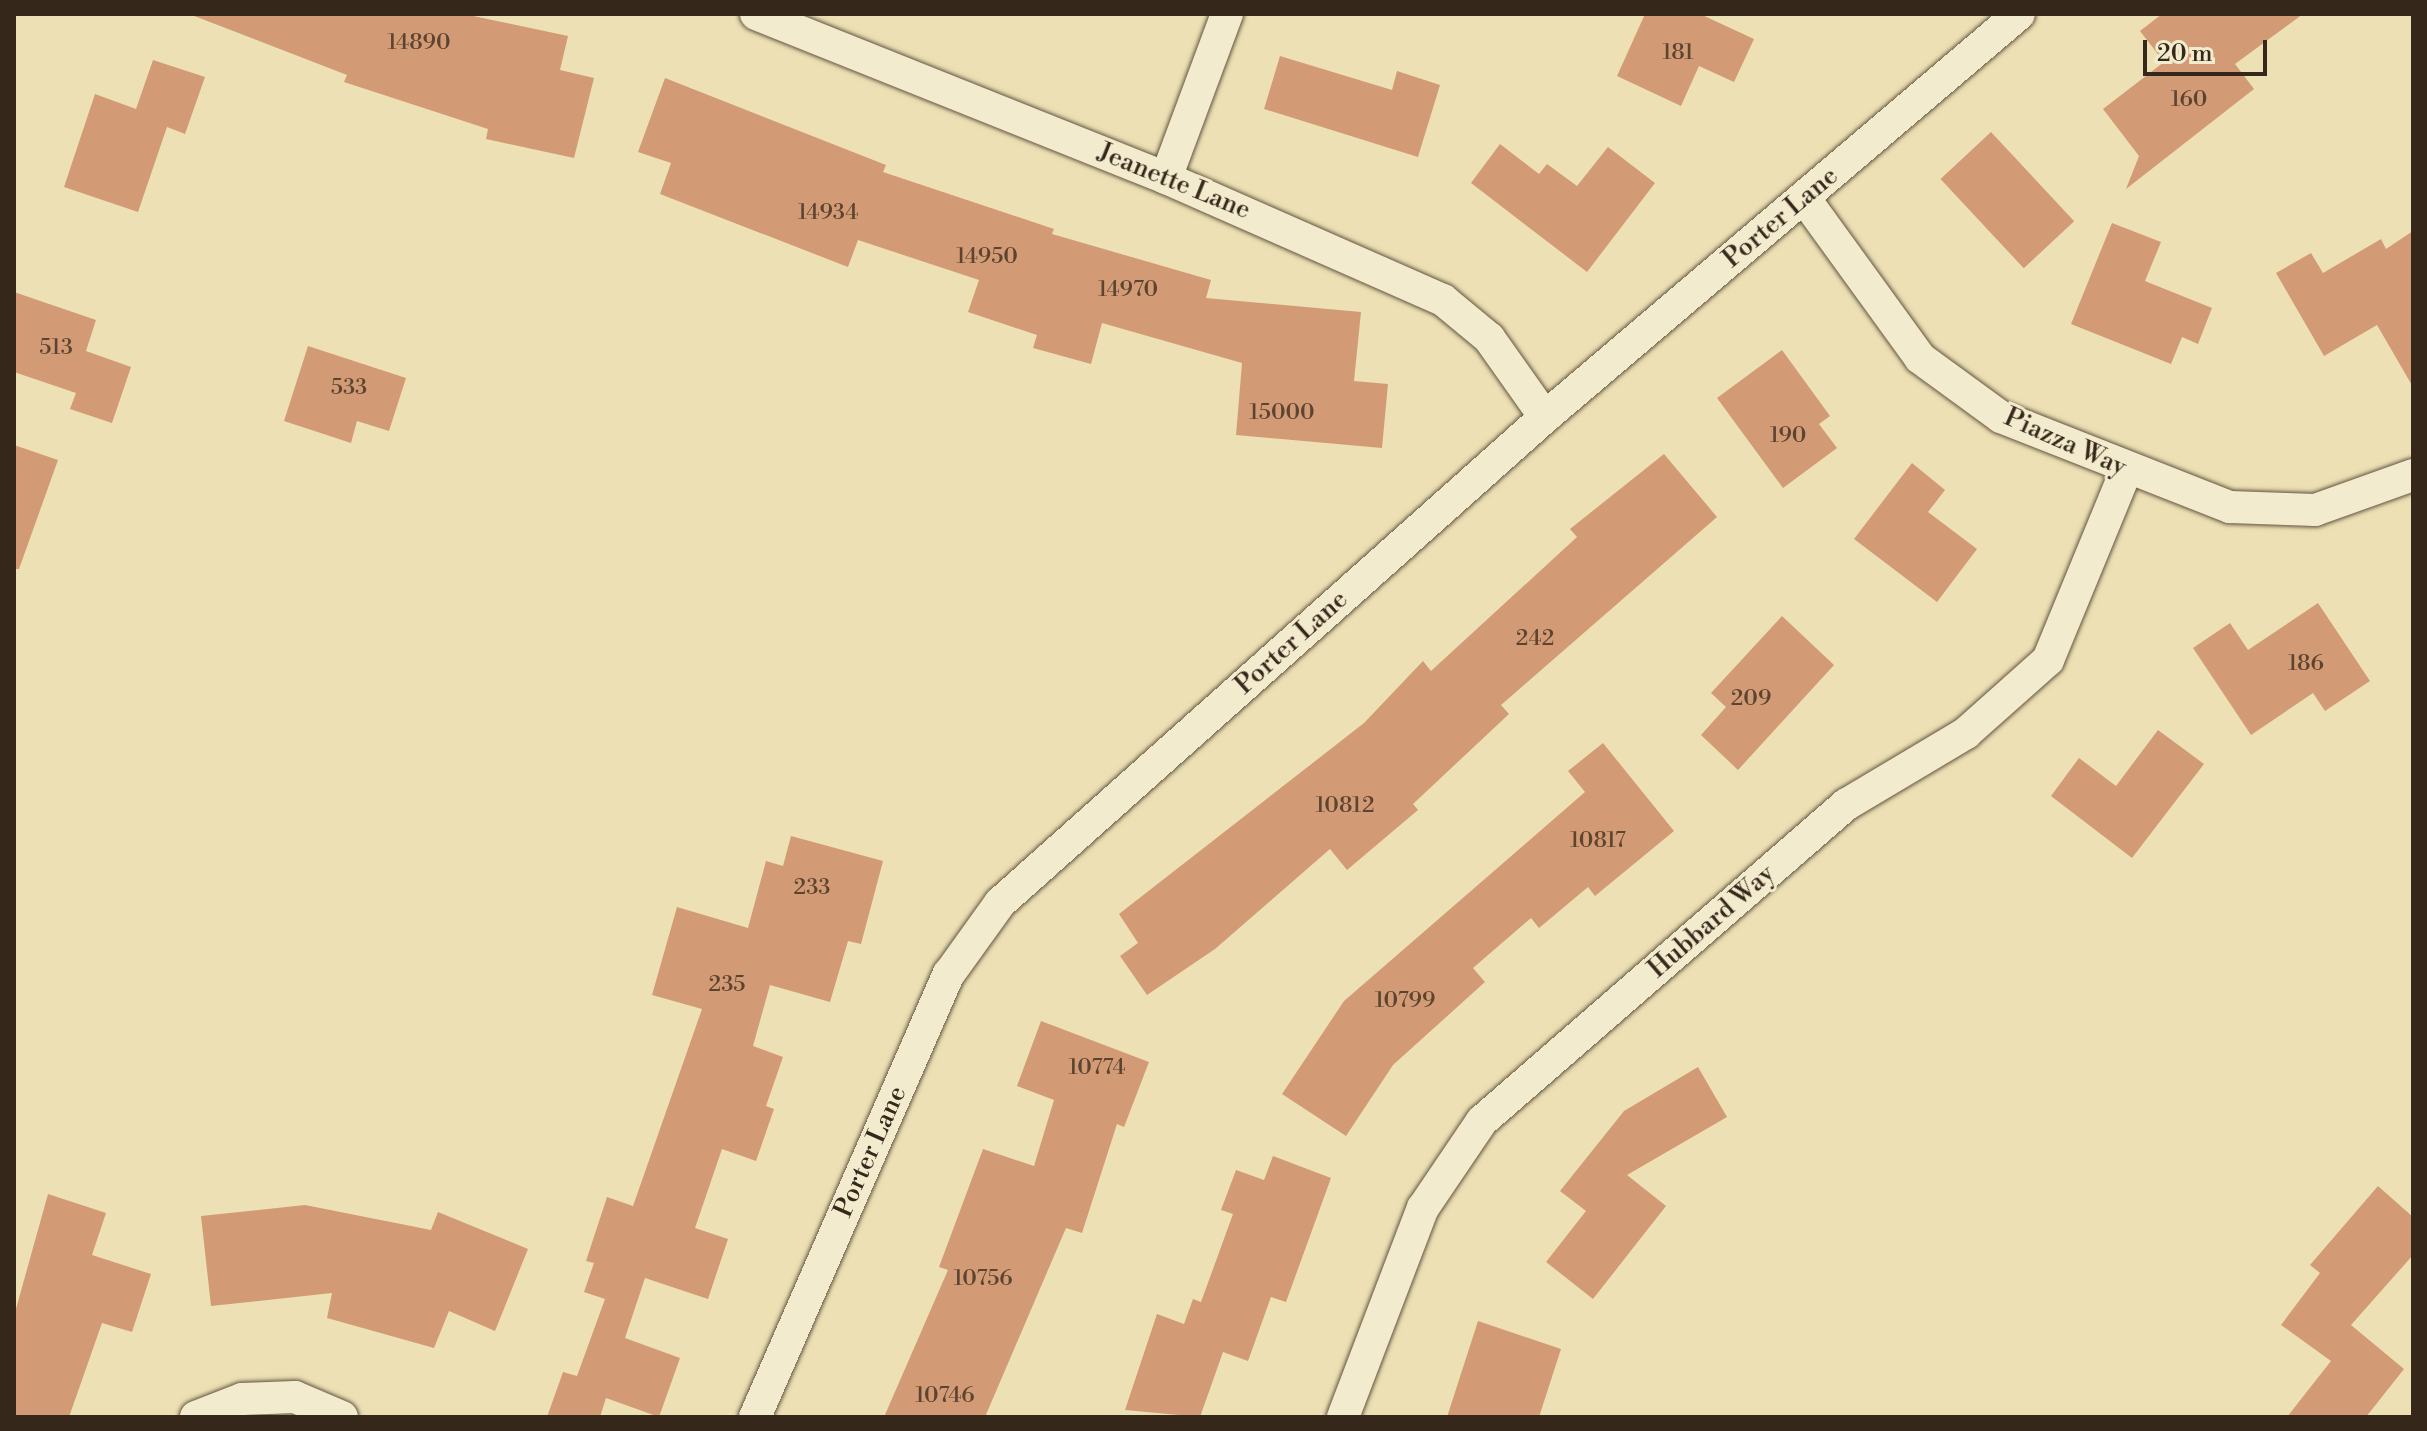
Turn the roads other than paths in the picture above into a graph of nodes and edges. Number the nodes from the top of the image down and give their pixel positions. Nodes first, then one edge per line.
1 (756, 14) edge
2 (1227, 14) edge
3 (2019, 14) edge
4 (1166, 178) junction
5 (1805, 199) junction
6 (1545, 417) junction
7 (2126, 471) junction
8 (2413, 475) edge
9 (196, 1417) edge
10 (342, 1417) edge
11 (755, 1417) edge
12 (1343, 1417) edge

1 - 4 street, Jeanette Lane
2 - 4 street
3 - 5 street, Porter Lane
4 - 6 street, Jeanette Lane
5 - 6 street, Porter Lane
5 - 7 street, Piazza Way
6 - 11 street, Porter Lane
7 - 8 street, Piazza Way
7 - 12 street, Hubbard Way
9 - 10 street

